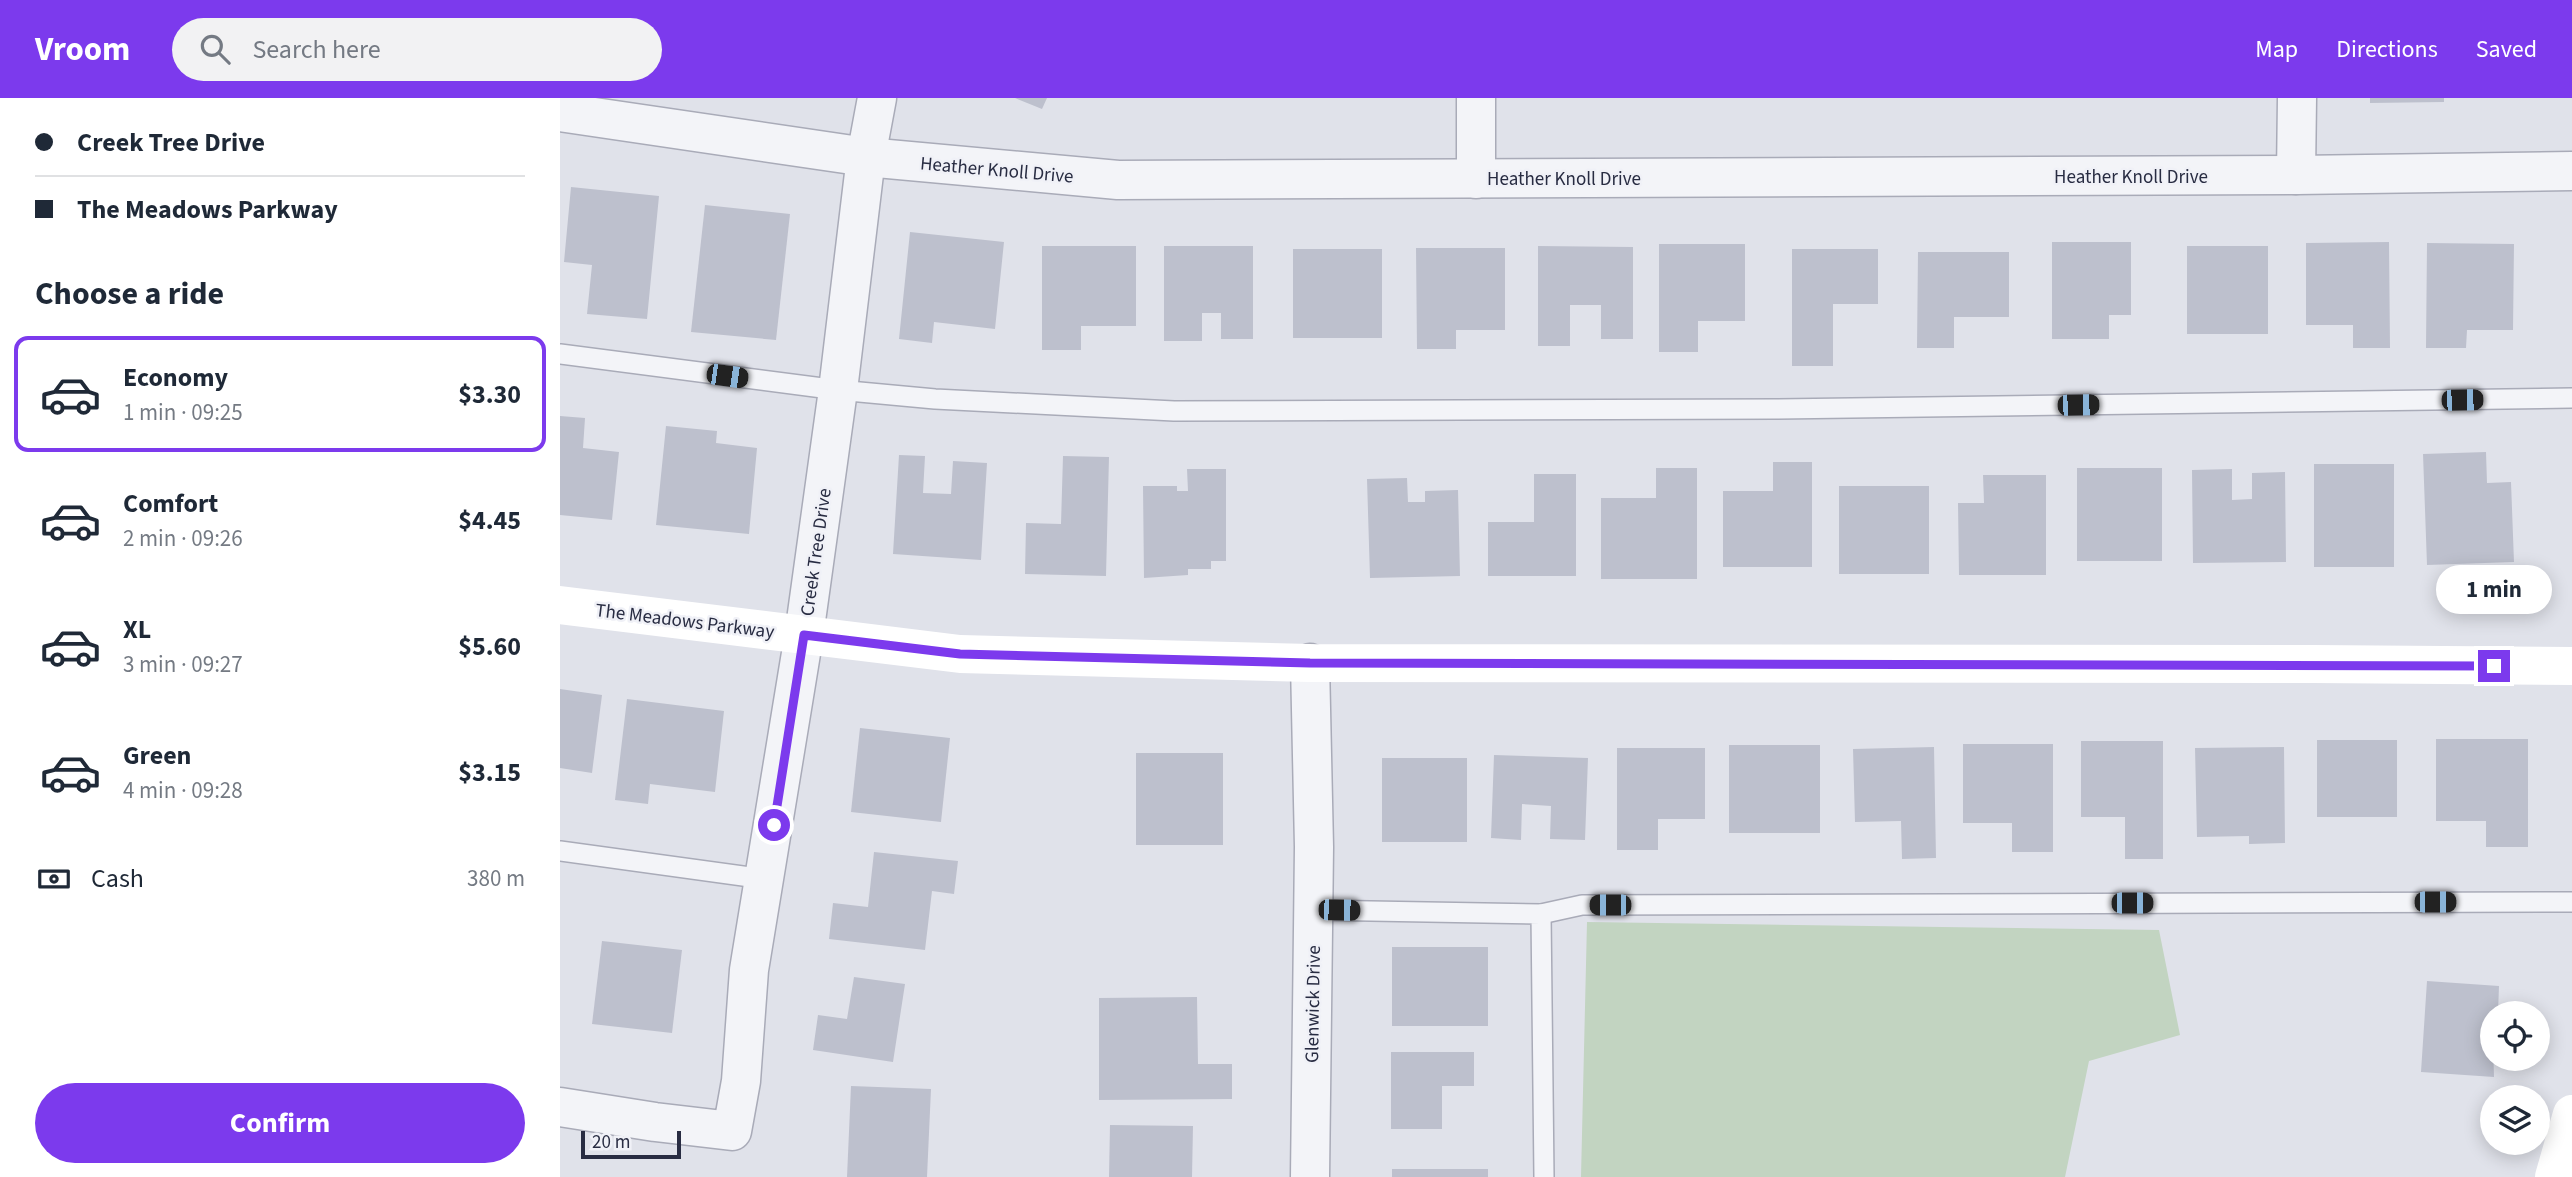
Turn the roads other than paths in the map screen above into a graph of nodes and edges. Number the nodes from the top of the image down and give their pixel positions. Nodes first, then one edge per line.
1 (877, 98) edge
2 (1476, 98) edge
3 (2297, 98) edge
4 (560, 112) edge
5 (866, 157) junction
6 (2572, 171) edge
7 (2296, 175) junction
8 (1476, 178) junction
9 (560, 354) edge
10 (838, 390) junction
11 (2572, 398) edge
12 (560, 605) edge
13 (804, 635) junction
14 (1310, 663) junction
15 (2572, 666) edge
16 (560, 850) edge
17 (765, 879) junction
18 (2572, 902) edge
19 (1314, 910) junction
20 (1541, 914) junction
21 (560, 1107) edge
22 (2572, 1114) edge
23 (1310, 1177) edge
24 (1544, 1177) edge
25 (2554, 1177) edge

1 - 5 street, Creek Tree Drive
2 - 8 street
3 - 7 street
4 - 5 street, Heather Knoll Drive
5 - 8 street, Heather Knoll Drive
5 - 10 street, Creek Tree Drive
6 - 7 street, Heather Knoll Drive
7 - 8 street, Heather Knoll Drive
9 - 10 lane
10 - 11 lane
10 - 13 street, Creek Tree Drive
12 - 13 street, The Meadows Parkway
13 - 14 street, The Meadows Parkway
13 - 17 street, Creek Tree Drive
14 - 15 street, The Meadows Parkway
14 - 19 street, Glenwick Drive
16 - 17 lane
17 - 21 street, Creek Tree Drive
18 - 20 lane
19 - 20 lane
19 - 23 street, Glenwick Drive
20 - 24 lane
22 - 25 street

